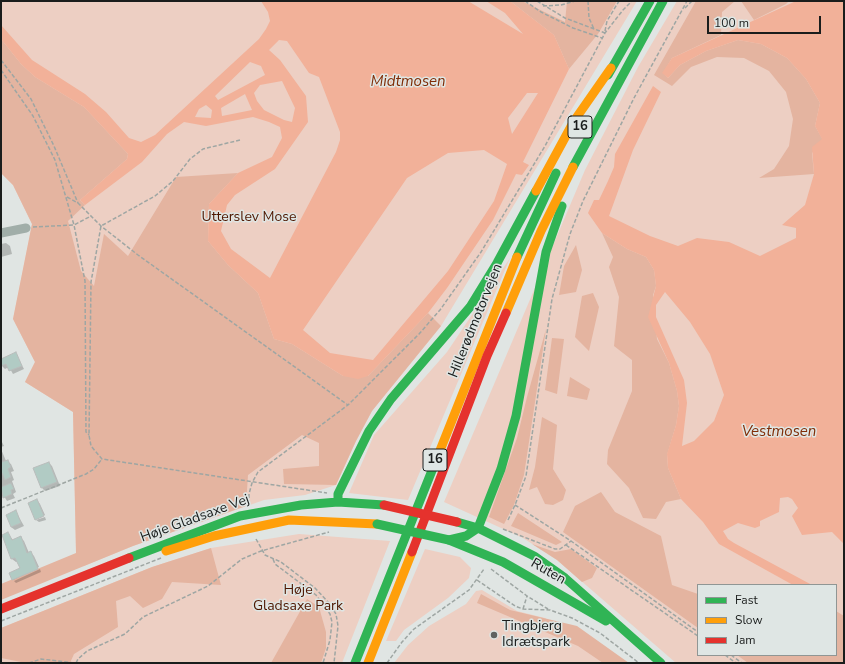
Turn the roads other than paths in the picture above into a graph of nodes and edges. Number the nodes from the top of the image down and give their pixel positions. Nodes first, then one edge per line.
1 (650, 1) edge
2 (663, 1) edge
3 (611, 68) junction
4 (582, 150) junction
5 (26, 228) road end
6 (1, 233) edge
7 (338, 498) junction
8 (354, 522) junction
9 (478, 528) junction
10 (449, 540) junction
11 (1, 609) edge
12 (1, 616) edge
13 (629, 635) junction
14 (355, 663) edge
15 (368, 663) edge
16 (661, 663) edge

1 - 3 main road, Hillerødmotorvejen / 16
2 - 4 main road, Hillerødmotorvejen / 16
3 - 7 main road
3 - 14 main road, Hillerødmotorvejen / 16
4 - 9 main road
4 - 15 main road, Hillerødmotorvejen / 16
5 - 6 street
7 - 8 main road
7 - 9 main road, Høje Gladsaxe Vej, bridge
7 - 11 main road, Høje Gladsaxe Vej
8 - 10 main road, Høje Gladsaxe Vej, bridge
8 - 12 main road, Høje Gladsaxe Vej
9 - 10 main road
9 - 13 main road, Ruten
10 - 13 main road, Ruten
13 - 16 main road, Ruten

